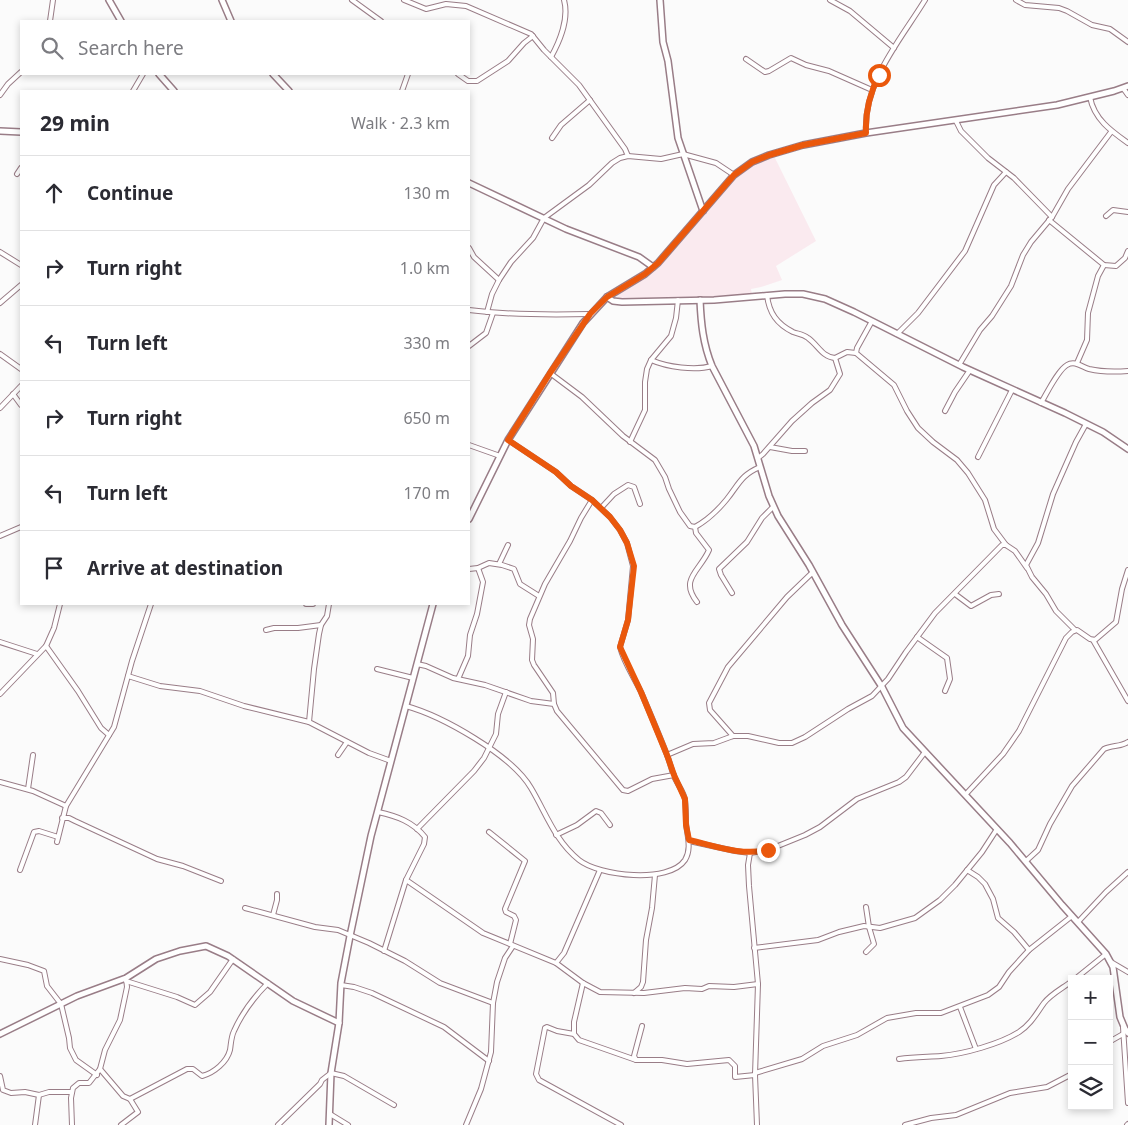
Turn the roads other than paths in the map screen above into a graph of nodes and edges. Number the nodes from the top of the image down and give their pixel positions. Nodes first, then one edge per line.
1 (52, 0) edge
2 (109, 0) edge
3 (222, 0) edge
4 (352, 0) edge
5 (404, 0) edge
6 (564, 0) edge
7 (660, 0) edge
8 (830, 0) edge
9 (925, 0) edge
10 (1016, 0) edge
11 (50, 20) edge
12 (120, 20) edge
13 (231, 20) edge
14 (380, 20) edge
15 (534, 36) junction
16 (1128, 42) edge
17 (894, 48) junction
18 (551, 57) junction
19 (746, 59) dead end
20 (20, 73) edge
21 (142, 75) edge
22 (160, 75) edge
23 (274, 75) edge
24 (408, 75) edge
25 (459, 75) edge
26 (1125, 87) edge
27 (134, 90) edge
28 (173, 90) edge
29 (288, 90) edge
30 (402, 90) edge
31 (872, 90) junction
32 (0, 96) edge
33 (1128, 96) edge
34 (1090, 97) junction
35 (590, 100) junction
36 (956, 121) junction
37 (0, 131) edge
38 (20, 132) edge
39 (1111, 132) junction
40 (866, 133) junction
41 (552, 138) dead end
42 (1128, 143) edge
43 (683, 154) junction
44 (628, 156) junction
45 (20, 170) edge
46 (1006, 172) junction
47 (17, 174) dead end
48 (734, 175) junction
49 (470, 183) edge
50 (704, 212) junction
51 (1128, 212) edge
52 (1106, 216) dead end
53 (544, 218) junction
54 (1051, 218) junction
55 (470, 250) edge
56 (1128, 251) edge
57 (0, 252) edge
58 (20, 264) edge
59 (1104, 265) junction
60 (653, 267) junction
61 (499, 280) junction
62 (20, 286) edge
63 (613, 293) junction
64 (768, 295) junction
65 (607, 297) junction
66 (678, 300) junction
67 (700, 300) junction
68 (619, 302) junction
69 (0, 304) edge
70 (470, 310) edge
71 (487, 312) junction
72 (493, 313) junction
73 (590, 314) junction
74 (872, 321) junction
75 (898, 334) junction
76 (470, 345) edge
77 (856, 353) junction
78 (0, 354) edge
79 (835, 358) junction
80 (651, 360) junction
81 (1077, 363) junction
82 (959, 365) junction
83 (712, 366) junction
84 (20, 368) edge
85 (970, 370) junction
86 (1128, 371) edge
87 (550, 373) junction
88 (20, 387) edge
89 (1012, 390) junction
90 (13, 394) junction
91 (1041, 403) junction
92 (20, 404) edge
93 (0, 408) edge
94 (945, 412) dead end
95 (1086, 424) junction
96 (508, 440) junction
97 (630, 442) junction
98 (470, 445) edge
99 (770, 446) junction
100 (1128, 449) edge
101 (805, 450) dead end
102 (500, 456) junction
103 (978, 457) dead end
104 (758, 458) junction
105 (760, 467) junction
106 (592, 500) junction
107 (640, 504) dead end
108 (773, 507) junction
109 (601, 508) junction
110 (470, 517) edge
111 (20, 527) edge
112 (695, 527) junction
113 (0, 536) edge
114 (508, 545) dead end
115 (1006, 545) junction
116 (1030, 555) junction
117 (1021, 560) junction
118 (498, 564) junction
119 (478, 568) junction
120 (1027, 568) junction
121 (470, 569) edge
122 (1128, 570) edge
123 (813, 572) junction
124 (732, 593) dead end
125 (955, 594) junction
126 (999, 594) dead end
127 (539, 596) junction
128 (697, 602) dead end
129 (60, 605) edge
130 (151, 605) edge
131 (329, 605) edge
132 (433, 605) edge
133 (321, 625) junction
134 (266, 630) dead end
135 (1074, 630) junction
136 (917, 637) junction
137 (1092, 640) junction
138 (0, 642) edge
139 (46, 646) junction
140 (37, 654) junction
141 (417, 664) junction
142 (377, 668) dead end
143 (128, 676) junction
144 (413, 678) junction
145 (458, 679) junction
146 (882, 687) junction
147 (945, 691) dead end
148 (506, 692) junction
149 (0, 694) edge
150 (1128, 701) edge
151 (554, 704) junction
152 (406, 706) junction
153 (310, 722) junction
154 (109, 735) junction
155 (733, 736) junction
156 (348, 742) junction
157 (1128, 742) edge
158 (490, 749) junction
159 (925, 752) junction
160 (33, 755) dead end
161 (667, 755) junction
162 (338, 756) dead end
163 (391, 761) junction
164 (674, 775) junction
165 (0, 782) edge
166 (28, 789) junction
167 (966, 794) junction
168 (66, 806) junction
169 (378, 812) junction
170 (62, 818) junction
171 (610, 824) dead end
172 (416, 829) junction
173 (997, 829) junction
174 (489, 832) dead end
175 (556, 835) junction
176 (689, 840) junction
177 (750, 853) junction
178 (1026, 861) junction
179 (20, 870) dead end
180 (600, 870) junction
181 (967, 870) junction
182 (1128, 872) edge
183 (655, 875) junction
184 (406, 880) junction
185 (221, 881) dead end
186 (277, 894) dead end
187 (866, 906) dead end
188 (245, 908) dead end
189 (273, 915) junction
190 (1072, 916) junction
191 (1078, 922) junction
192 (869, 927) junction
193 (350, 936) junction
194 (511, 945) junction
195 (754, 948) junction
196 (1029, 950) junction
197 (384, 951) junction
198 (866, 952) dead end
199 (1106, 954) junction
200 (0, 959) edge
201 (233, 959) junction
202 (1111, 962) junction
203 (556, 963) junction
204 (1128, 972) edge
205 (1080, 975) edge
206 (126, 979) junction
207 (268, 983) junction
208 (583, 983) junction
209 (758, 984) junction
210 (341, 985) junction
211 (1068, 985) edge
212 (634, 993) junction
213 (492, 1003) junction
214 (60, 1004) junction
215 (960, 1007) junction
216 (339, 1023) junction
217 (642, 1026) dead end
218 (1125, 1033) edge
219 (0, 1034) edge
220 (574, 1034) junction
221 (1126, 1038) edge
222 (1113, 1040) edge
223 (976, 1049) junction
224 (899, 1059) dead end
225 (636, 1060) junction
226 (488, 1061) junction
227 (100, 1069) junction
228 (331, 1072) junction
229 (755, 1074) junction
230 (97, 1075) junction
231 (0, 1076) edge
232 (1068, 1076) edge
233 (72, 1092) junction
234 (39, 1095) junction
235 (130, 1099) junction
236 (1128, 1103) edge
237 (394, 1105) dead end
238 (330, 1114) junction
239 (35, 1125) edge
240 (72, 1125) edge
241 (121, 1125) edge
242 (278, 1125) edge
243 (329, 1125) edge
244 (348, 1125) edge
245 (466, 1125) edge
246 (621, 1125) edge
247 (757, 1125) edge
248 (905, 1125) edge

1 - 11 street
2 - 12 main road
3 - 13 main road
4 - 14 street
5 - 15 street
6 - 18 street
7 - 43 main road
8 - 17 street
9 - 17 street
10 - 16 street
15 - 18 street
15 - 25 street
17 - 31 street
18 - 35 street
19 - 31 street
20 - 32 street
21 - 27 street
22 - 28 main road
23 - 29 main road
24 - 30 street
26 - 33 street
26 - 34 main road
31 - 40 street
34 - 36 main road
34 - 39 street
35 - 41 street
35 - 44 street
36 - 40 main road
36 - 46 street
37 - 38 main road
39 - 42 street
39 - 54 street
40 - 48 main road
43 - 44 street
43 - 48 street
43 - 50 main road
44 - 53 street
45 - 47 street
46 - 54 street
46 - 75 street
48 - 50 main road
49 - 53 main road
50 - 60 main road
51 - 52 street
53 - 60 main road
53 - 61 street
54 - 59 street
54 - 82 street
55 - 61 street
56 - 59 street
57 - 58 street
59 - 81 street
60 - 63 main road
61 - 71 street
62 - 69 street
63 - 65 main road
63 - 68 main road
64 - 67 main road
64 - 74 main road
64 - 79 street
65 - 68 main road
65 - 73 main road
66 - 67 main road
66 - 68 main road
66 - 80 street
67 - 83 main road
70 - 71 street
71 - 72 street
72 - 73 street
72 - 76 street
73 - 87 main road
74 - 75 main road
74 - 77 street
75 - 82 main road
77 - 79 street
77 - 115 street
78 - 84 street
79 - 99 street
80 - 83 street
80 - 97 street
81 - 86 street
81 - 91 street
82 - 85 main road
83 - 104 main road
85 - 89 main road
85 - 94 street
87 - 96 main road
87 - 97 street
88 - 90 street
89 - 91 main road
89 - 103 street
90 - 92 street
90 - 93 street
91 - 95 main road
95 - 100 main road
95 - 116 street
96 - 102 main road
96 - 106 street
97 - 112 street
98 - 102 street
99 - 101 street
99 - 104 street
102 - 110 main road
104 - 105 main road
105 - 108 main road
105 - 112 street
106 - 109 street
106 - 127 street
107 - 109 street
108 - 123 main road
108 - 124 street
109 - 161 street
111 - 113 street
112 - 128 street
114 - 118 street
115 - 117 street
115 - 125 street
116 - 117 street
116 - 120 street
117 - 120 street
118 - 119 street
118 - 127 street
119 - 121 street
119 - 145 street
120 - 135 street
122 - 137 street
123 - 146 main road
123 - 155 street
125 - 126 street
125 - 136 street
127 - 151 street
129 - 139 street
130 - 143 street
131 - 133 street
132 - 141 main road
133 - 134 street
133 - 153 street
135 - 137 street
135 - 167 street
136 - 146 street
136 - 147 street
137 - 150 street
138 - 140 street
139 - 140 street
139 - 154 street
140 - 149 street
141 - 144 main road
141 - 145 street
142 - 144 street
143 - 153 street
143 - 154 street
144 - 152 main road
145 - 148 street
146 - 155 street
146 - 159 main road
148 - 151 street
148 - 158 street
151 - 164 street
152 - 158 street
152 - 163 main road
153 - 156 street
154 - 168 street
155 - 161 street
156 - 162 street
156 - 163 street
157 - 178 street
158 - 172 street
158 - 175 street
159 - 167 main road
159 - 177 street
160 - 166 street
161 - 164 street
163 - 169 main road
164 - 176 street
165 - 166 street
166 - 168 street
167 - 173 main road
168 - 170 street
169 - 172 street
169 - 193 main road
170 - 179 street
170 - 185 street
171 - 175 street
172 - 184 street
173 - 178 main road
173 - 181 street
174 - 194 street
175 - 180 street
176 - 177 street
176 - 183 street
177 - 195 street
178 - 190 main road
180 - 183 street
180 - 203 street
181 - 192 street
181 - 196 street
182 - 191 street
183 - 212 street
184 - 194 street
184 - 197 street
186 - 189 street
187 - 192 street
188 - 189 street
189 - 193 street
190 - 191 main road
190 - 196 street
191 - 199 main road
192 - 195 street
192 - 198 street
193 - 197 street
193 - 210 main road
194 - 203 street
194 - 213 street
195 - 209 street
196 - 215 street
197 - 213 street
199 - 202 main road
199 - 205 street
200 - 214 street
201 - 206 main road
201 - 206 street
201 - 207 main road
202 - 204 street
202 - 218 main road
203 - 208 street
206 - 214 main road
206 - 227 street
207 - 216 main road
207 - 235 street
208 - 212 street
208 - 220 street
209 - 212 street
209 - 229 street
210 - 216 main road
210 - 226 street
211 - 223 street
213 - 226 street
214 - 219 main road
214 - 230 street
215 - 223 street
215 - 229 street
216 - 228 main road
217 - 225 street
218 - 221 street
218 - 222 street
220 - 225 street
220 - 246 street
221 - 236 street
223 - 224 street
225 - 229 street
226 - 245 street
227 - 230 street
227 - 235 street
228 - 237 street
228 - 238 main road
228 - 242 street
229 - 247 street
230 - 233 street
231 - 234 street
232 - 248 street
233 - 234 street
233 - 240 street
234 - 239 street
235 - 241 street
238 - 243 main road
238 - 244 street

